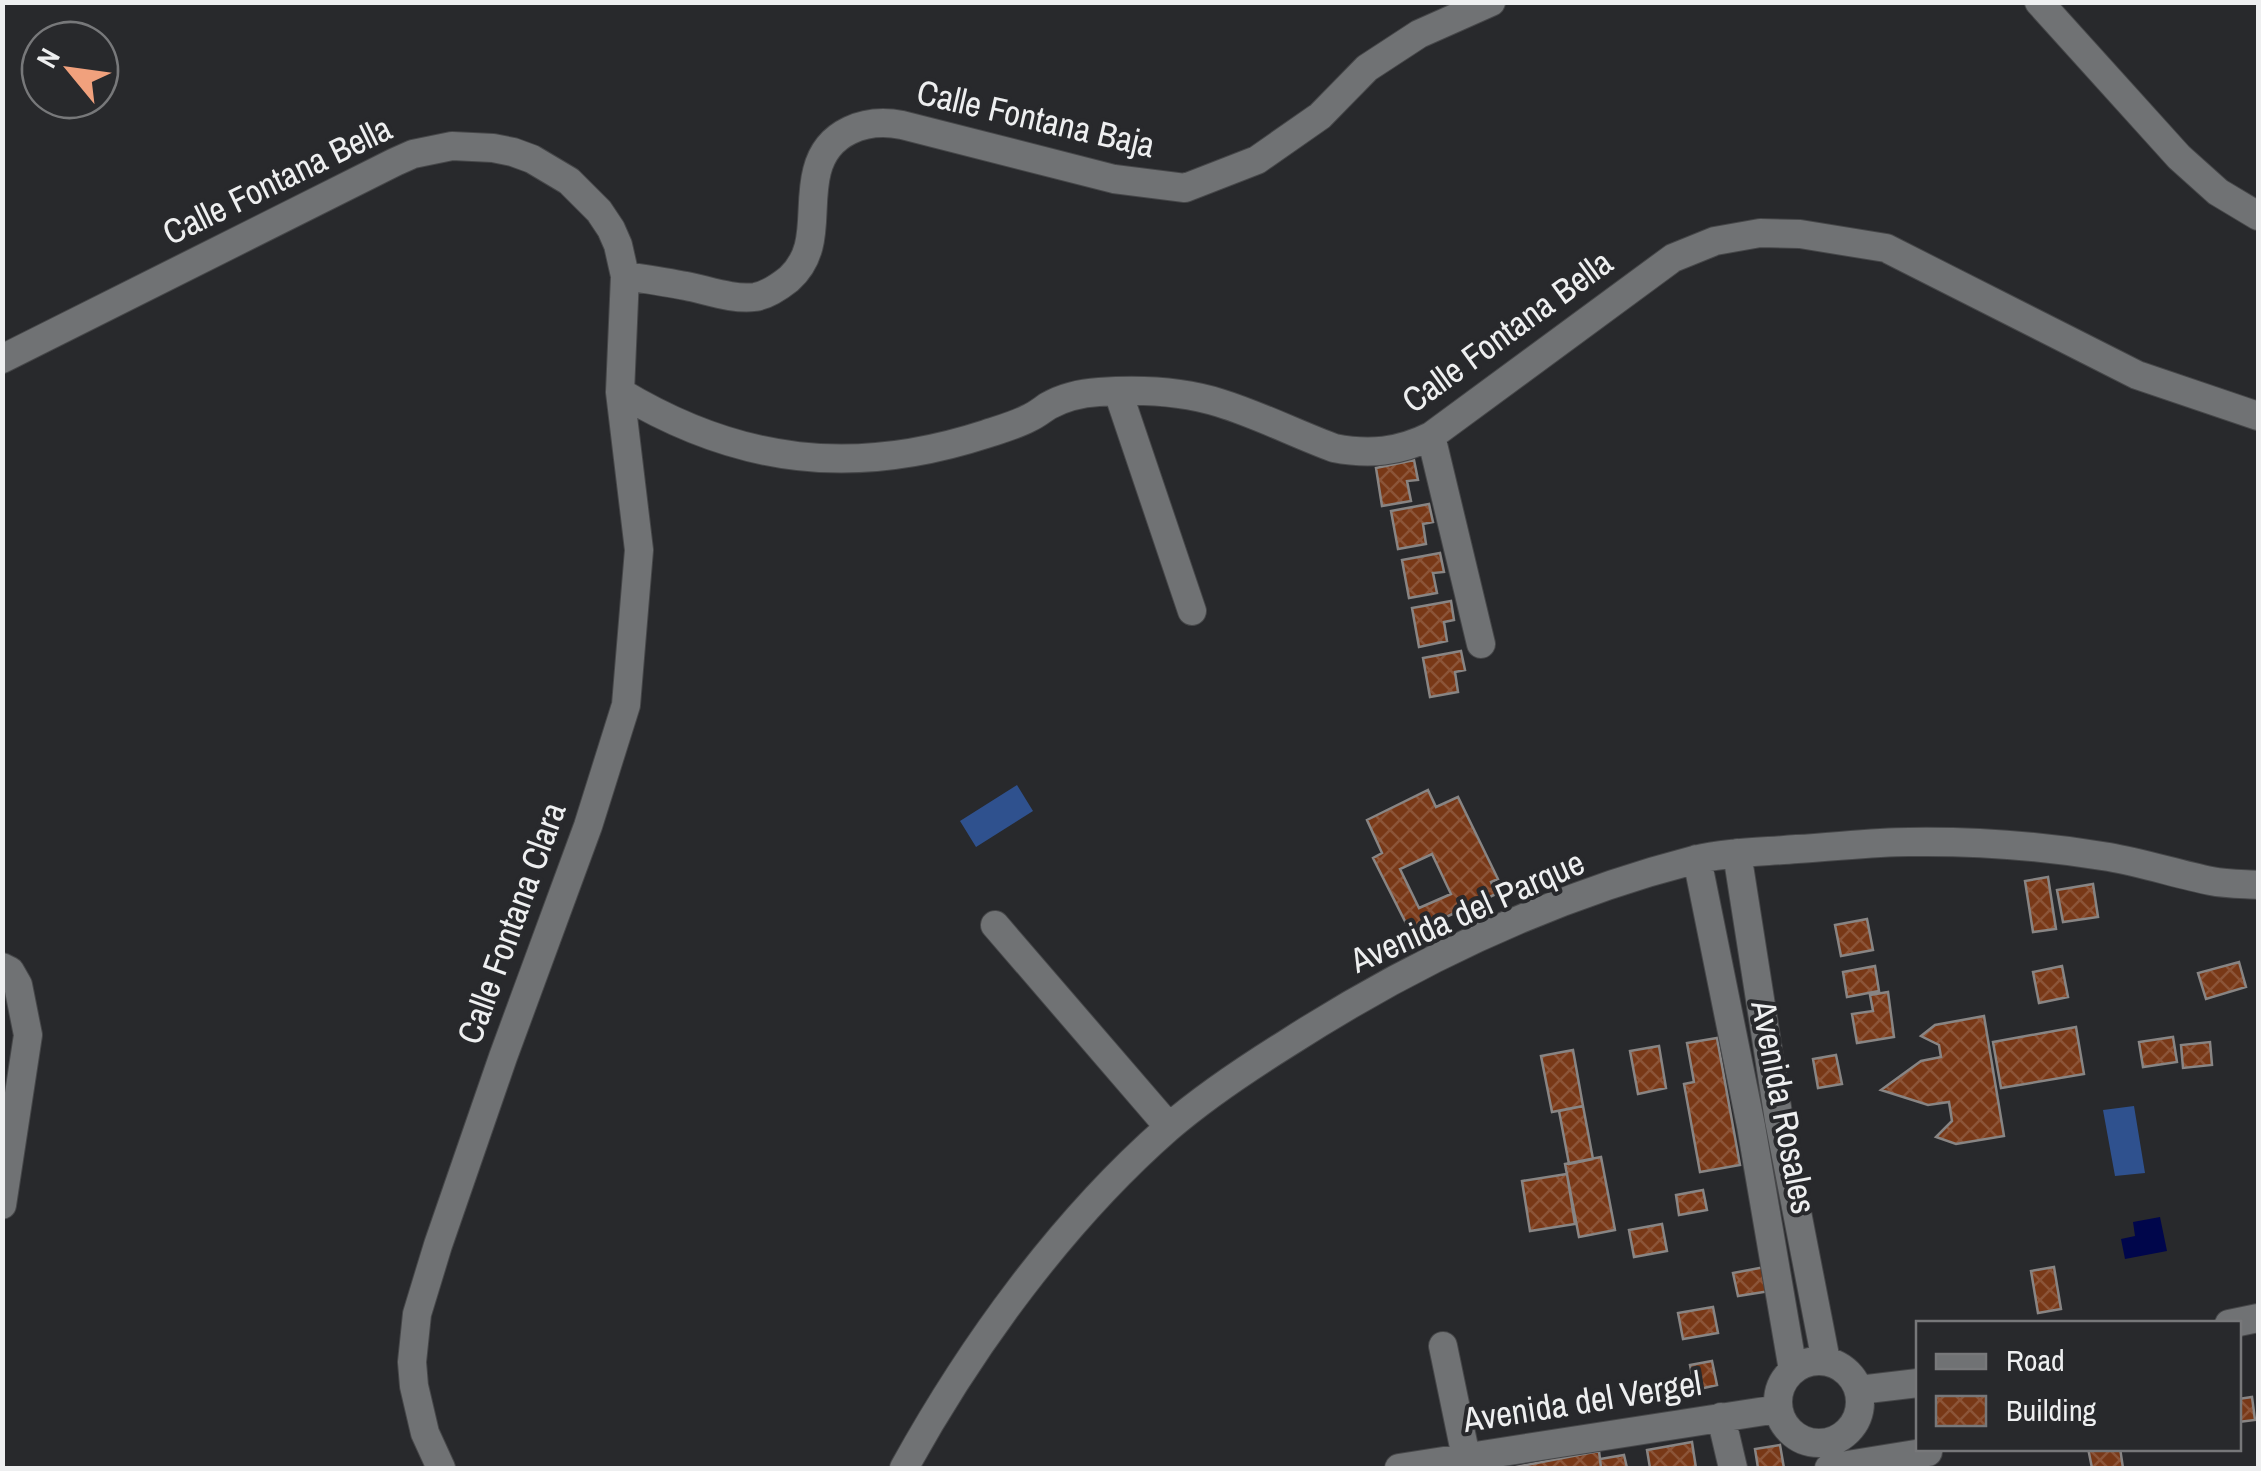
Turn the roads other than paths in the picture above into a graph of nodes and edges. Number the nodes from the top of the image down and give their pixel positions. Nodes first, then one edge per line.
1 (1491, 2) edge
2 (2039, 2) edge
3 (2258, 216) edge
4 (625, 276) junction
5 (2, 359) edge
6 (620, 392) junction
7 (1118, 392) junction
8 (2258, 416) edge
9 (1431, 436) junction
10 (1192, 611) dead end
11 (1482, 644) dead end
12 (1737, 854) junction
13 (1697, 859) junction
14 (2258, 885) edge
15 (995, 925) dead end
16 (2, 966) edge
17 (1779, 1120) junction
18 (1751, 1126) junction
19 (1169, 1127) junction
20 (2, 1204) edge
21 (1444, 1346) dead end
22 (1826, 1361) junction
23 (1793, 1370) junction
24 (1916, 1389) edge
25 (1858, 1390) junction
26 (1778, 1410) junction
27 (1721, 1417) junction
28 (1929, 1456) edge
29 (1466, 1457) junction
30 (1829, 1460) edge
31 (441, 1468) edge
32 (904, 1468) edge
33 (1399, 1468) edge
34 (1732, 1468) edge

1 - 4 street, Calle Fontana Baja
2 - 3 street
4 - 5 street, Calle Fontana Bella
4 - 6 street, Calle Fontana Bella
6 - 7 street, Calle Fontana Bella
6 - 31 street, Calle Fontana Clara
7 - 9 street, Calle Fontana Bella
7 - 10 street
8 - 9 street, Calle Fontana Bella
9 - 11 street
12 - 13 street, Avenida del Parque
12 - 14 street, Avenida del Parque
12 - 17 street, Avenida Rosales
13 - 18 street, Avenida Rosales
13 - 19 street, Avenida del Parque
15 - 19 street
16 - 20 street
17 - 18 street
17 - 22 street, Avenida Rosales
18 - 23 street, Avenida Rosales
19 - 32 street, Avenida del Parque
21 - 29 street
22 - 23 street
22 - 25 street
23 - 26 street
24 - 25 street
25 - 30 street
26 - 27 street, Avenida del Vergel
26 - 30 street
27 - 29 street, Avenida del Vergel
27 - 34 street
28 - 30 street
29 - 33 street, Avenida del Vergel

